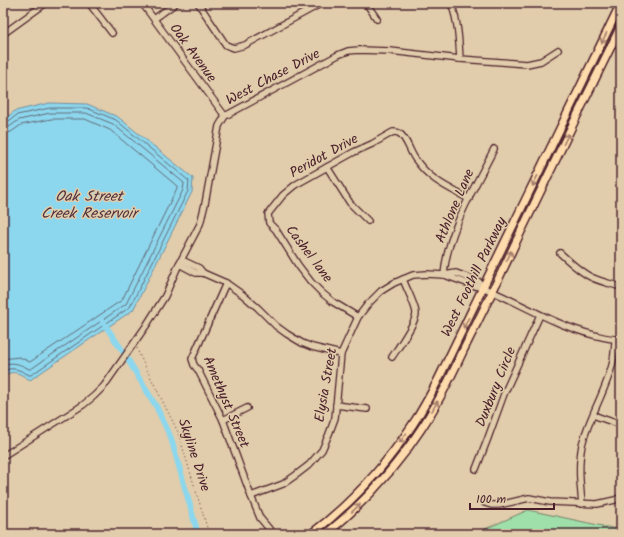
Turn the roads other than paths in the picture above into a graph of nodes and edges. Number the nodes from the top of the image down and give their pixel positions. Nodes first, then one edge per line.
1 (46, 3) edge
2 (90, 3) edge
3 (142, 3) edge
4 (176, 3) edge
5 (198, 3) edge
6 (322, 3) edge
7 (366, 3) edge
8 (451, 3) edge
9 (621, 3) edge
10 (154, 19) junction
11 (377, 19) dead end
12 (621, 26) edge
13 (112, 33) dead end
14 (3, 34) edge
15 (558, 50) dead end
16 (460, 59) junction
17 (225, 116) junction
18 (494, 149) dead end
19 (327, 167) junction
20 (469, 199) junction
21 (268, 214) joint
22 (368, 221) dead end
23 (560, 253) dead end
24 (180, 262) junction
25 (444, 275) junction
26 (403, 279) junction
27 (226, 283) junction
28 (621, 287) edge
29 (484, 288) junction
30 (493, 291) junction
31 (540, 315) junction
32 (358, 317) junction
33 (618, 339) edge
34 (342, 354) junction
35 (392, 357) dead end
36 (336, 405) junction
37 (248, 408) dead end
38 (367, 409) dead end
39 (593, 415) junction
40 (223, 420) junction
41 (621, 425) edge
42 (3, 456) edge
43 (476, 469) dead end
44 (251, 496) junction
45 (621, 497) edge
46 (485, 503) dead end
47 (582, 504) junction
48 (270, 530) dead end
49 (311, 534) edge
50 (326, 534) edge

1 - 14 street
2 - 13 street
3 - 10 street, Oak Avenue
4 - 10 street
5 - 6 street
7 - 11 street
8 - 16 street
9 -> 29 main road, West Foothill Parkway
10 - 17 street, Oak Avenue
30 -> 12 main road, West Foothill Parkway
15 - 16 street, West Chase Drive
16 - 17 street, West Chase Drive
17 - 24 street, West Chase Drive
18 - 20 street, Athlone Lane
19 - 20 street, Peridot Drive
19 - 21 street, Peridot Drive
19 - 22 street
20 - 25 street, Athlone Lane
21 - 32 street, Cashel lane
23 - 28 street
24 - 27 street
24 - 42 street, West Chase Drive
25 - 26 street, Elysia Street
25 - 29 street, Elysia Street
26 - 32 street, Elysia Street
26 - 35 street
27 - 34 street
27 - 40 street, Amethyst Street
29 - 30 street, Elysia Street
29 -> 49 main road, West Foothill Parkway
30 - 31 street, Elysia Street
50 -> 30 main road, West Foothill Parkway
31 - 33 street, Elysia Street
31 - 43 street, Duxbury Circle
32 - 34 street, Elysia Street
33 - 39 street
34 - 36 street, Elysia Street
36 - 38 street
36 - 44 street, Elysia Street
37 - 40 street
39 - 41 street
39 - 47 street
40 - 44 street, Amethyst Street
44 - 48 street, Amethyst Street
45 - 47 street
46 - 47 street

